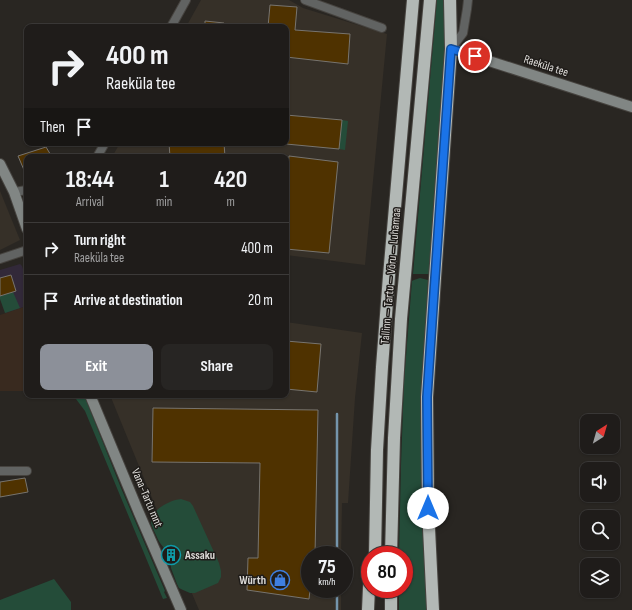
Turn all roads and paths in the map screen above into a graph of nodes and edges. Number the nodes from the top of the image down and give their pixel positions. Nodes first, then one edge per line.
1 (186, 0) edge
2 (305, 0) edge
3 (413, 0) edge
4 (430, 0) edge
5 (450, 0) edge
6 (468, 0) edge
7 (173, 24) edge
8 (382, 28) dead end
9 (451, 49) junction
10 (632, 108) edge
11 (0, 164) edge
12 (24, 190) edge
13 (14, 192) junction
14 (24, 220) edge
15 (24, 251) edge
16 (0, 258) edge
17 (91, 398) edge
18 (0, 471) edge
19 (27, 471) dead end
20 (375, 546) edge
21 (391, 546) edge
22 (369, 598) edge
23 (375, 598) edge
24 (391, 598) edge
25 (181, 610) edge
26 (368, 610) edge
27 (376, 610) edge
28 (391, 610) edge
29 (433, 610) edge

1 - 7 street
2 - 8 street
3 - 20 highway, Tallinn — Tartu — Võru — Luhamaa
4 - 21 highway, Tallinn — Tartu — Võru — Luhamaa
5 - 9 highway
6 - 9 street
9 - 10 street, Raeküla tee
9 - 29 highway
11 - 13 street
12 - 13 street
13 - 14 street
15 - 16 street
17 - 25 street, Vana-Tartu mnt
18 - 19 street
22 - 26 highway
23 - 27 highway
24 - 28 highway

